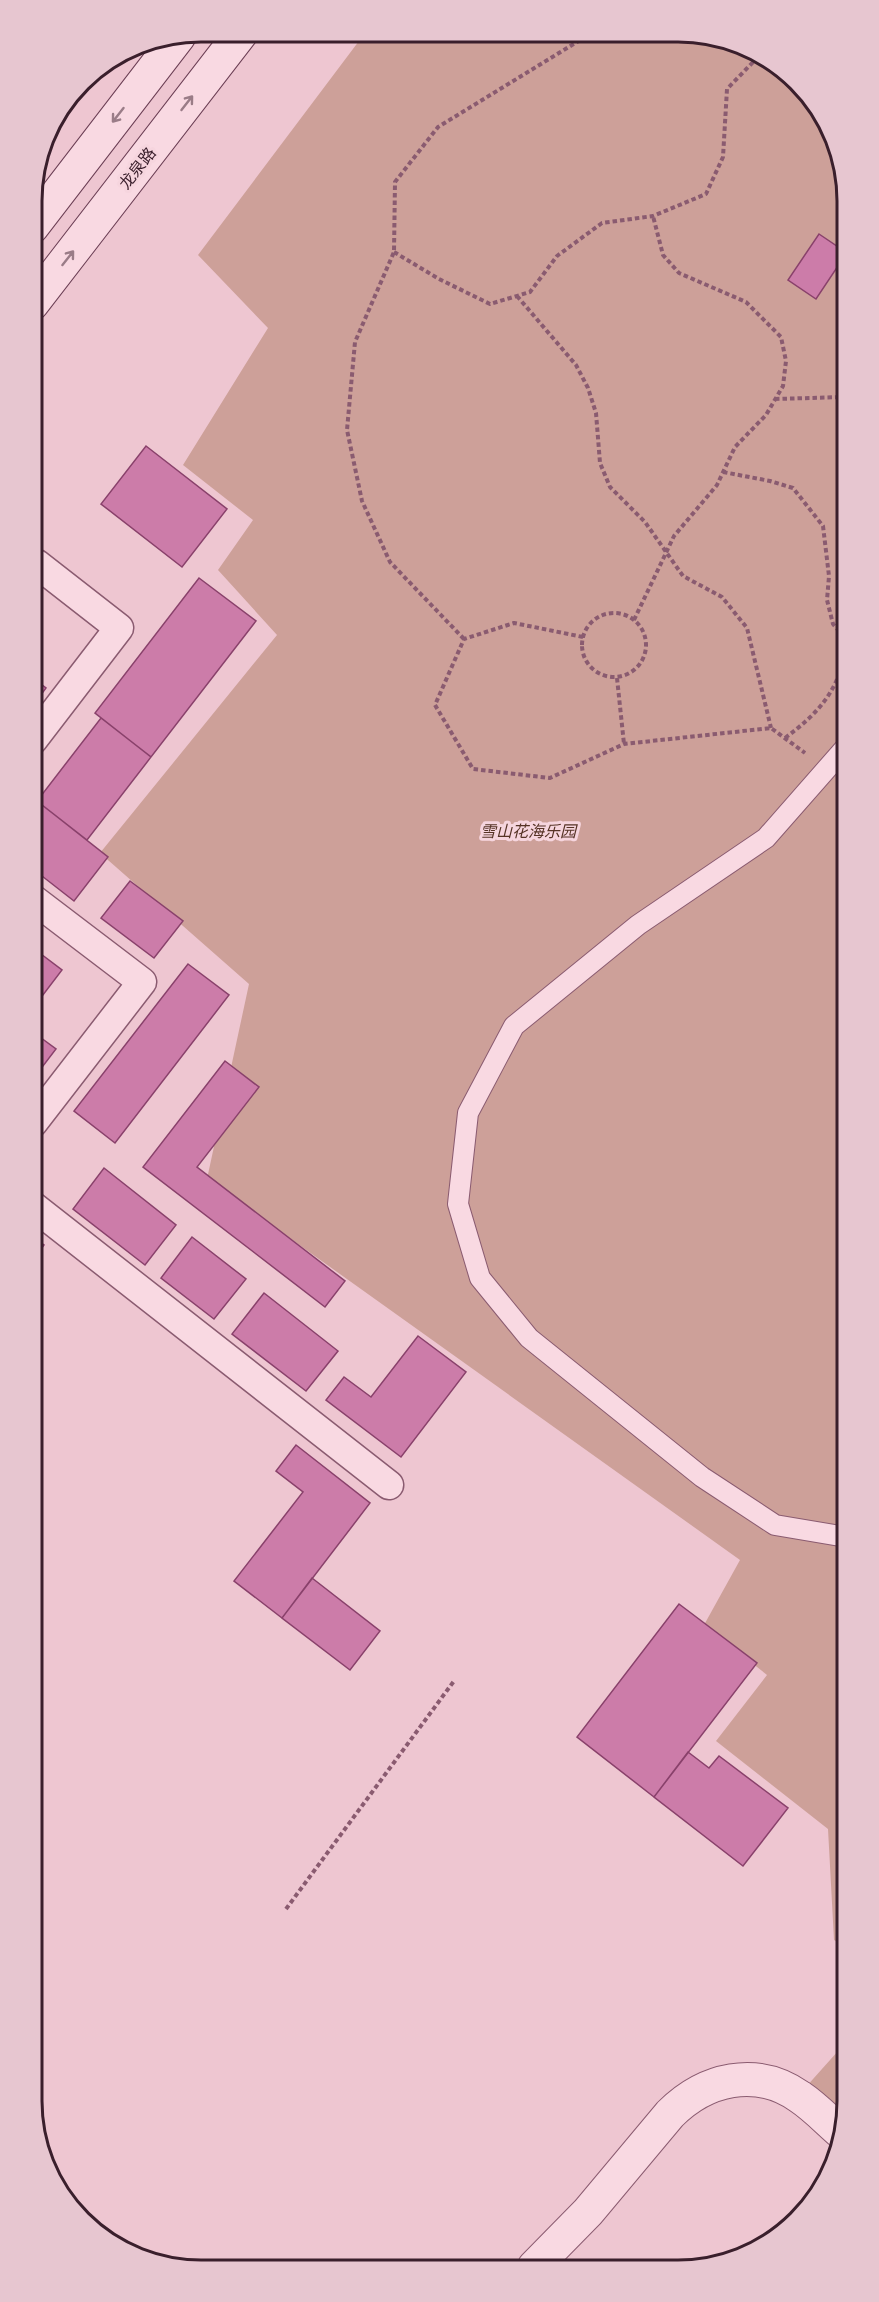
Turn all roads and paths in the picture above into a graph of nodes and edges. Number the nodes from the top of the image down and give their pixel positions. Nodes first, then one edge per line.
1 (234, 42) edge
2 (577, 42) edge
3 (172, 45) edge
4 (753, 61) edge
5 (42, 214) edge
6 (653, 216) junction
7 (394, 252) junction
8 (42, 291) edge
9 (517, 296) junction
10 (837, 397) edge
11 (775, 399) junction
12 (723, 472) junction
13 (667, 552) junction
14 (42, 566) edge
15 (634, 620) junction
16 (837, 629) edge
17 (583, 637) junction
18 (464, 639) junction
19 (617, 678) junction
20 (837, 682) edge
21 (42, 728) edge
22 (771, 728) junction
23 (785, 738) junction
24 (624, 744) junction
25 (837, 758) edge
26 (828, 770) junction
27 (42, 906) edge
28 (42, 1111) edge
29 (42, 1213) edge
30 (390, 1485) dead end
31 (837, 1535) edge
32 (454, 1681) dead end
33 (286, 1909) dead end
34 (835, 2127) edge
35 (541, 2260) edge

8 -> 1 main road, 龙泉路
2 - 7 path
3 -> 5 main road
4 - 6 path
6 - 9 path
6 - 11 path
7 - 9 path
7 - 18 path
9 - 13 path
10 - 11 path
11 - 12 path
12 - 13 path
12 - 16 path
13 - 15 path
13 - 22 path
14 - 21 street
15 - 17 path
15 - 19 path
17 - 18 path
17 - 19 path
18 - 24 path
19 - 24 path
20 - 23 path
22 - 23 path
22 - 24 path
23 - 26 path
25 - 26 lane
26 - 31 lane
27 - 28 street
29 - 30 street
32 - 33 path
34 - 35 main road

